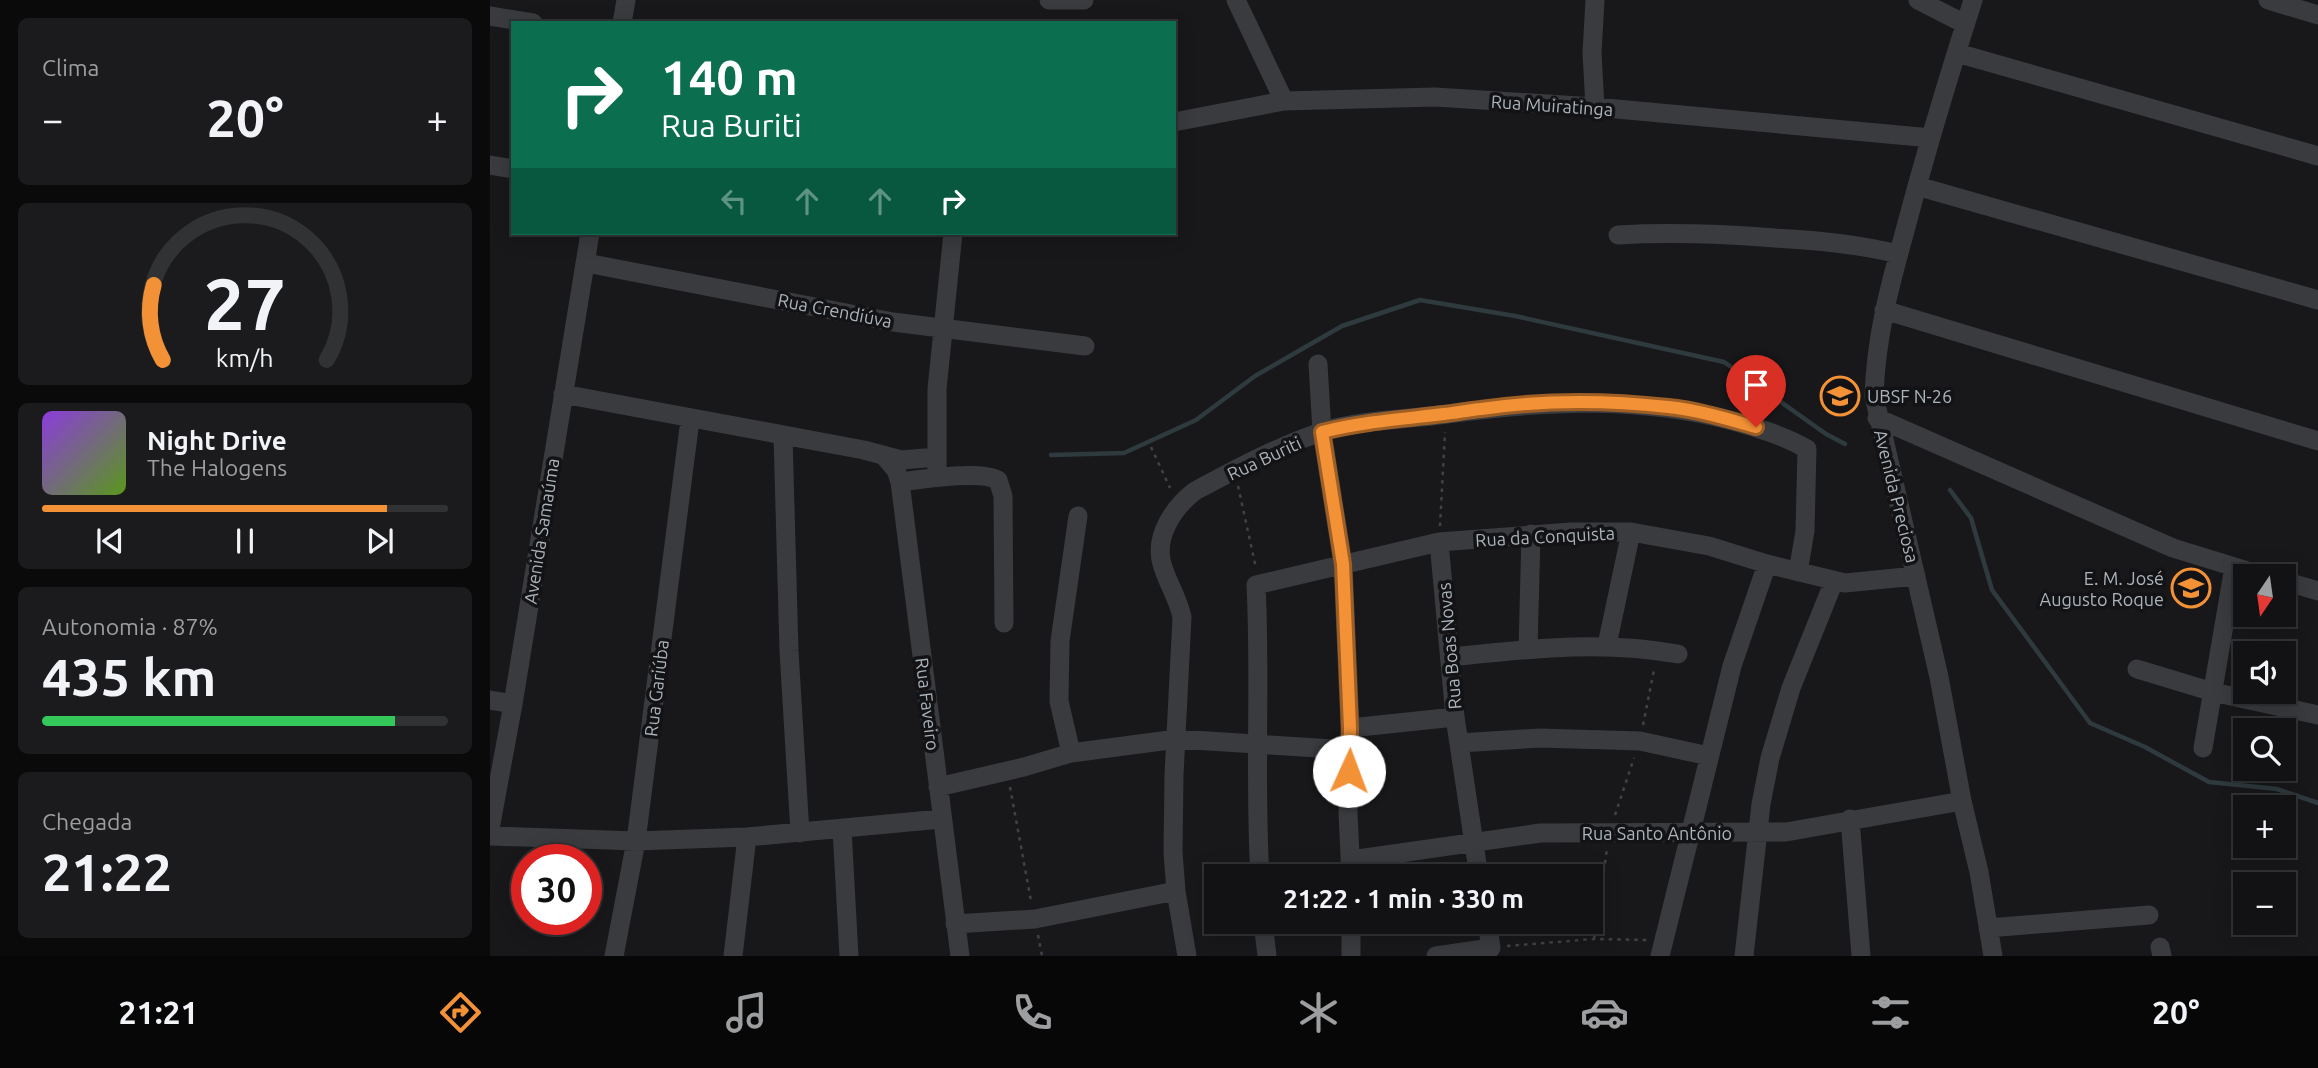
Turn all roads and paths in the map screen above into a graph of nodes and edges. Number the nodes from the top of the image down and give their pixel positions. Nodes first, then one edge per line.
1 (626, 0) edge
2 (1049, 0) edge
3 (1084, 0) edge
4 (1236, 0) edge
5 (1595, 0) edge
6 (1918, 0) edge
7 (1973, 0) edge
8 (2267, 0) edge
9 (2318, 15) edge
10 (490, 16) edge
11 (521, 21) edge
12 (622, 21) edge
13 (1965, 24) junction
14 (1956, 53) junction
15 (1284, 100) junction
16 (1595, 107) junction
17 (1176, 122) edge
18 (1931, 138) junction
19 (2318, 156) edge
20 (490, 165) edge
21 (511, 169) edge
22 (1917, 186) junction
23 (590, 235) edge
24 (953, 235) edge
25 (1618, 235) dead end
26 (1898, 254) junction
27 (586, 263) junction
28 (2318, 300) edge
29 (1884, 310) junction
30 (942, 328) junction
31 (1085, 346) dead end
32 (1318, 365) dead end
33 (563, 394) junction
34 (1446, 414) junction
35 (1877, 418) junction
36 (691, 420) junction
37 (1322, 432) junction
38 (783, 436) junction
39 (2318, 441) edge
40 (1151, 447) dead end
41 (885, 457) junction
42 (937, 457) junction
43 (1234, 470) junction
44 (937, 477) junction
45 (900, 482) junction
46 (1179, 506) junction
47 (1078, 516) dead end
48 (1631, 532) junction
49 (1531, 534) junction
50 (1439, 542) junction
51 (1343, 564) junction
52 (1766, 564) junction
53 (2233, 567) edge
54 (1798, 572) junction
55 (2233, 573) edge
56 (1916, 576) junction
57 (1834, 581) junction
58 (1256, 585) junction
59 (2296, 585) edge
60 (2318, 591) edge
61 (1004, 623) dead end
62 (1607, 645) junction
63 (1528, 649) junction
64 (1658, 650) junction
65 (1678, 654) dead end
66 (1451, 657) junction
67 (2137, 669) dead end
68 (2213, 692) junction
69 (490, 700) edge
70 (513, 704) junction
71 (2318, 715) edge
72 (1455, 717) junction
73 (1350, 728) junction
74 (1178, 738) junction
75 (1640, 741) junction
76 (1459, 743) junction
77 (1259, 744) junction
78 (2203, 748) dead end
79 (1349, 750) junction
80 (1071, 753) junction
81 (1709, 756) junction
82 (1007, 772) junction
83 (938, 787) junction
84 (1962, 801) junction
85 (942, 818) junction
86 (491, 820) edge
87 (1850, 820) junction
88 (842, 829) junction
89 (800, 833) junction
90 (1692, 834) junction
91 (1758, 834) junction
92 (490, 836) edge
93 (747, 837) junction
94 (636, 841) junction
95 (1474, 845) junction
96 (1260, 864) edge
97 (1351, 864) edge
98 (1377, 864) edge
99 (1477, 864) edge
100 (1176, 891) junction
101 (2149, 915) dead end
102 (1035, 919) junction
103 (955, 924) junction
104 (1989, 928) junction
105 (1264, 934) edge
106 (1351, 934) edge
107 (1489, 934) edge
108 (1491, 948) junction
109 (1662, 948) edge
110 (614, 956) edge
111 (733, 956) edge
112 (849, 956) edge
113 (960, 956) edge
114 (1042, 956) edge
115 (1187, 956) edge
116 (1267, 956) edge
117 (1351, 956) edge
118 (1436, 956) edge
119 (1744, 956) edge
120 (1861, 956) edge
121 (1993, 956) edge

1 - 12 street
2 - 3 street
4 - 15 street
5 - 16 street
6 - 13 street
7 - 13 street, Avenida Preciosa
8 - 9 street
10 - 11 street
13 - 14 street, Avenida Preciosa
14 - 18 street, Avenida Preciosa
14 - 19 street
15 - 16 street, Rua Muiratinga
15 - 17 street, Rua Muiratinga
16 - 18 street, Rua Muiratinga
18 - 22 street, Avenida Preciosa
20 - 21 street
22 - 26 street, Avenida Preciosa
22 - 28 street
23 - 27 street, Avenida Samaúma
24 - 30 street
25 - 26 street
26 - 29 street, Avenida Preciosa
27 - 30 street, Rua Crendiúva
27 - 33 street, Avenida Samaúma
29 - 35 street, Avenida Preciosa
29 - 39 street
30 - 31 street, Rua Crendiúva
30 - 42 street
32 - 37 street
33 - 36 street
33 - 70 street, Avenida Samaúma
34 - 37 street, Rua Buriti
34 - 50 path
34 - 54 street, Rua Buriti
35 - 53 street
35 - 56 street, Avenida Preciosa
36 - 38 street
36 - 94 street, Rua Gariúba
37 - 43 street, Rua Buriti
37 - 51 street
38 - 41 street
38 - 89 street
40 - 46 path
41 - 42 street
41 - 45 street, Rua Faveiro
42 - 44 street
43 - 46 street, Rua Buriti
43 - 58 path
44 - 45 street
44 - 61 street
45 - 83 street, Rua Faveiro
46 - 74 street, Rua Buriti
47 - 80 street
48 - 49 street, Rua da Conquista
48 - 52 street, Rua da Conquista
48 - 62 street
49 - 50 street, Rua da Conquista
49 - 63 street
50 - 51 street, Rua da Conquista
50 - 66 street, Rua Boas Novas
51 - 58 street, Rua da Conquista
51 - 73 street
52 - 54 street, Rua da Conquista
52 - 81 street
54 - 57 street, Rua da Conquista
55 - 68 street
56 - 57 street, Rua da Conquista
56 - 84 street, Avenida Preciosa
57 - 91 street
58 - 77 street
59 - 60 street
62 - 63 street
62 - 64 street
63 - 66 street
64 - 65 street
64 - 75 path
66 - 72 street, Rua Boas Novas
67 - 68 street
68 - 71 street
68 - 78 street
69 - 70 street
70 - 86 street, Avenida Samaúma
72 - 73 street
72 - 76 street, Rua Boas Novas
73 - 79 street
74 - 77 street
74 - 80 street
74 - 100 street, Rua Buriti
75 - 76 street
75 - 81 street
76 - 95 street, Rua Boas Novas
77 - 79 street
77 - 96 street
79 - 97 street
80 - 82 street
81 - 90 street
82 - 83 street
82 - 102 path
83 - 85 street, Rua Faveiro
84 - 87 street, Rua Santo Antônio
84 - 104 street, Avenida Preciosa
85 - 88 street
85 - 103 street, Rua Faveiro
87 - 91 street, Rua Santo Antônio
87 - 120 street
88 - 89 street
88 - 112 street
89 - 93 street
90 - 91 street, Rua Santo Antônio
90 - 95 street, Rua Santo Antônio
90 - 109 street
91 - 119 street
92 - 94 street
93 - 94 street
93 - 111 street
94 - 110 street, Rua Gariúba
95 - 98 street, Rua Santo Antônio
95 - 99 street, Rua Boas Novas
100 - 102 street
100 - 115 street, Rua Buriti
101 - 104 street
102 - 103 street
102 - 114 path
103 - 113 street, Rua Faveiro
104 - 121 street, Avenida Preciosa
105 - 116 street
106 - 117 street
107 - 108 street
108 - 109 path
108 - 118 street

